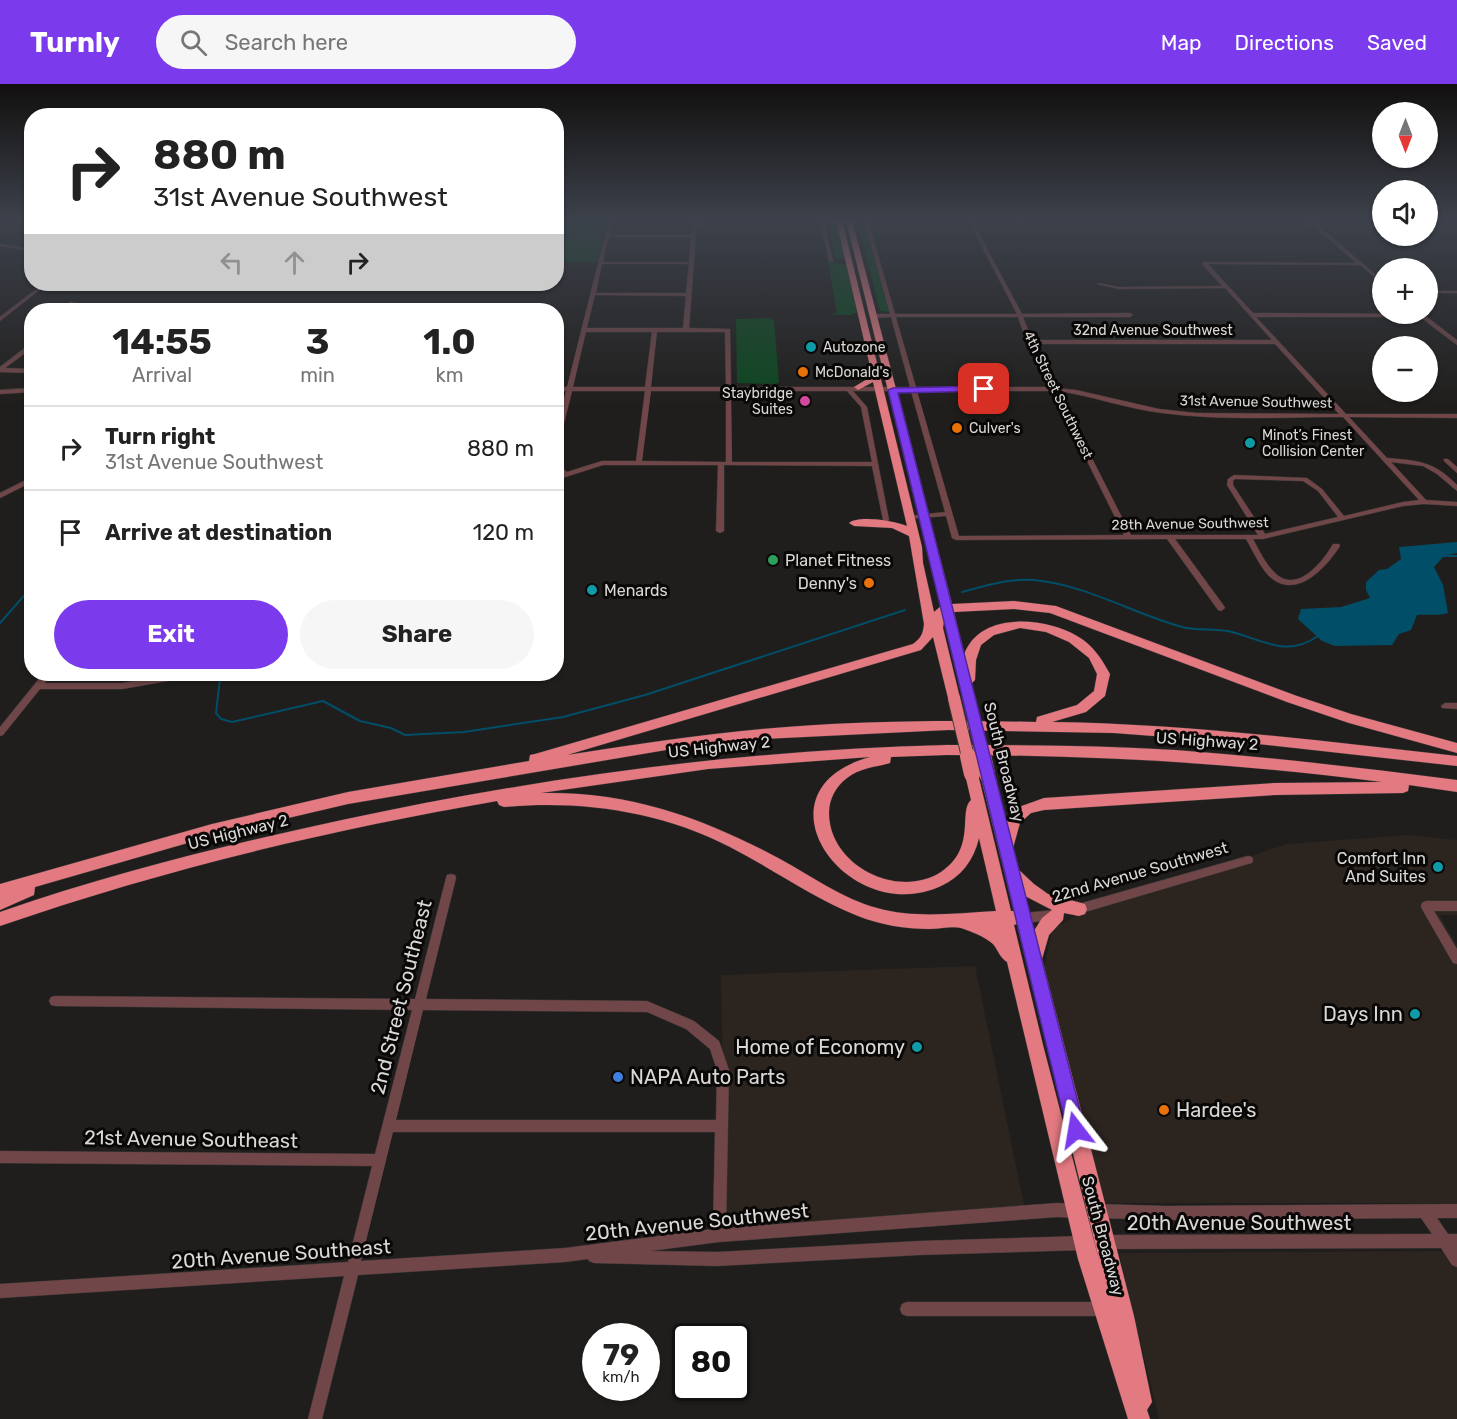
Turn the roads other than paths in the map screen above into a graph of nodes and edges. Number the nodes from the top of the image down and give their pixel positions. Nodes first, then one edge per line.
1 (596, 282) edge
2 (690, 282) edge
3 (854, 282) edge
4 (855, 282) edge
5 (860, 282) edge
6 (864, 282) edge
7 (884, 282) edge
8 (1003, 282) edge
9 (1221, 282) edge
10 (1099, 284) dead end
11 (1225, 287) junction
12 (36, 291) edge
13 (1438, 292) edge
14 (1457, 292) edge
15 (593, 294) junction
16 (867, 294) junction
17 (689, 295) junction
18 (1372, 314) edge
19 (893, 315) junction
20 (1020, 315) junction
21 (1131, 315) dead end
22 (1251, 315) junction
23 (874, 316) junction
24 (862, 317) junction
25 (0, 319) edge
26 (1433, 324) edge
27 (655, 329) junction
28 (686, 329) junction
29 (584, 330) junction
30 (868, 341) junction
31 (1030, 342) junction
32 (1277, 342) junction
33 (1457, 344) edge
34 (24, 351) edge
35 (874, 363) junction
36 (886, 364) junction
37 (0, 370) edge
38 (24, 370) edge
39 (858, 387) junction
40 (886, 388) junction
41 (564, 389) edge
42 (570, 389) junction
43 (648, 389) junction
44 (729, 389) junction
45 (816, 389) junction
46 (914, 389) junction
47 (1053, 389) junction
48 (24, 390) edge
49 (849, 390) junction
50 (0, 392) edge
51 (564, 412) edge
52 (1343, 415) junction
53 (1457, 416) edge
54 (1386, 460) junction
55 (1446, 460) dead end
56 (639, 463) junction
57 (725, 463) junction
58 (874, 464) junction
59 (1457, 471) edge
60 (565, 474) edge
61 (24, 483) edge
62 (1457, 489) edge
63 (0, 496) edge
64 (1424, 502) junction
65 (1457, 504) edge
66 (948, 514) junction
67 (925, 517) junction
68 (909, 518) junction
69 (1343, 519) junction
70 (886, 520) dead end
71 (854, 523) dead end
72 (720, 531) dead end
73 (914, 537) junction
74 (1248, 537) junction
75 (1263, 537) junction
76 (1129, 538) junction
77 (1170, 538) junction
78 (1336, 546) dead end
79 (940, 582) junction
80 (986, 604) junction
81 (946, 608) junction
82 (1221, 608) dead end
83 (937, 628) junction
84 (41, 681) edge
85 (151, 681) edge
86 (36, 686) junction
87 (969, 702) junction
88 (1445, 706) dead end
89 (1457, 706) edge
90 (987, 726) junction
91 (0, 733) edge
92 (1457, 748) edge
93 (945, 750) junction
94 (1457, 761) edge
95 (508, 769) junction
96 (978, 778) junction
97 (1457, 788) edge
98 (406, 811) junction
99 (1007, 853) junction
100 (1248, 860) dead end
101 (86, 865) junction
102 (1011, 869) junction
103 (451, 878) dead end
104 (0, 891) edge
105 (0, 903) edge
106 (1457, 906) edge
107 (1079, 909) junction
108 (1058, 915) junction
109 (1014, 918) junction
110 (0, 919) edge
111 (945, 919) junction
112 (1457, 959) edge
113 (1034, 961) junction
114 (1018, 975) junction
115 (55, 1001) dead end
116 (418, 1005) junction
117 (389, 1126) junction
118 (722, 1126) junction
119 (0, 1157) edge
120 (381, 1160) junction
121 (1076, 1211) junction
122 (1097, 1211) junction
123 (1457, 1211) edge
124 (1425, 1212) junction
125 (719, 1235) junction
126 (1451, 1241) edge
127 (1105, 1242) junction
128 (1083, 1243) junction
129 (565, 1255) junction
130 (1457, 1260) edge
131 (352, 1270) junction
132 (0, 1291) edge
133 (907, 1309) dead end
134 (1103, 1309) junction
135 (315, 1419) edge
136 (1139, 1419) edge
137 (1145, 1419) edge

1 - 15 street
2 - 17 street
3 - 24 highway, South Broadway
4 - 23 highway
5 - 16 highway
6 - 16 highway, South Broadway
7 - 19 street
8 - 20 street, 4th Street Southwest
9 - 11 street
10 - 11 street
11 - 22 street
12 - 25 street
13 - 14 street
15 - 17 street
15 - 29 street
16 - 23 highway, South Broadway
17 - 28 street
18 - 22 street
19 - 20 street
19 - 23 street
19 - 46 street
20 - 21 street
20 - 31 street, 4th Street Southwest
22 - 32 street
23 - 36 highway, South Broadway
24 - 30 highway, South Broadway
24 - 36 highway
26 - 33 street
27 - 28 street
27 - 29 street
27 - 43 street
28 - 44 street
29 - 42 street
30 - 35 highway, South Broadway
30 - 40 highway
31 - 32 street, 32nd Avenue Southwest
31 - 47 street, 4th Street Southwest
32 - 52 street
34 - 37 street
35 - 39 highway
35 - 40 highway, South Broadway
36 - 40 highway, South Broadway
37 - 38 street
39 - 40 street, 31st Avenue Southwest
39 - 45 street, 31st Avenue Southwest
40 - 46 street, 31st Avenue Southwest
40 - 49 street, 31st Avenue Southwest
40 - 67 highway, South Broadway
40 - 68 highway, South Broadway
41 - 42 street, 31st Avenue Southwest
42 - 43 street, 31st Avenue Southwest
42 - 51 street
43 - 44 street, 31st Avenue Southwest
43 - 56 street
44 - 45 street, 31st Avenue Southwest
44 - 57 street
45 - 49 street, 31st Avenue Southwest
46 - 47 street, 31st Avenue Southwest
46 - 66 street
47 - 52 street, 31st Avenue Southwest
47 - 76 street, 4th Street Southwest
48 - 50 street
49 - 58 street
52 - 53 street, 31st Avenue Southwest
52 - 54 street
54 - 62 street
54 - 64 street
55 - 59 street
56 - 57 street
56 - 60 street
57 - 58 street
57 - 72 street
58 - 70 street
61 - 63 street
64 - 65 street, 28th Avenue Southwest
64 - 69 street, 28th Avenue Southwest
66 - 67 street
66 - 76 street, 28th Avenue Southwest
67 - 68 street
67 - 79 highway, South Broadway
68 - 73 highway, South Broadway
69 - 75 street, 28th Avenue Southwest
69 - 75 street
71 - 73 highway
73 - 83 highway, South Broadway
73 - 95 highway
74 - 75 street, 28th Avenue Southwest
74 - 77 street, 28th Avenue Southwest
74 - 78 street
76 - 77 street, 28th Avenue Southwest
77 - 82 street
79 - 80 highway
79 - 81 highway, South Broadway
80 - 81 highway
80 - 92 highway
81 - 83 highway
81 - 87 highway, South Broadway
83 - 96 highway, South Broadway, bridge
84 - 86 street
85 - 86 street
86 - 91 street
87 - 90 highway
87 - 96 highway, South Broadway, bridge
88 - 89 street
90 - 94 highway, US Highway 2
90 - 95 highway, US Highway 2
93 - 96 highway
93 - 97 highway, US Highway 2
93 - 98 highway, US Highway 2
95 - 101 highway, US Highway 2
96 - 99 highway, South Broadway
96 - 109 highway, South Broadway
97 - 99 highway
98 - 110 highway, US Highway 2
98 - 111 highway
99 - 102 highway, South Broadway
100 - 107 street, 22nd Avenue Southwest
101 - 104 highway, US Highway 2
101 - 105 highway
102 - 107 highway
102 - 109 highway, South Broadway
103 - 116 street, 2nd Street Southeast
106 - 112 street
107 - 108 street, 22nd Avenue Southwest
108 - 109 street, 22nd Avenue Southwest
108 - 113 highway
109 - 111 highway
109 - 113 highway, South Broadway
109 - 114 highway, South Broadway
111 - 114 highway
113 - 122 highway, South Broadway
114 - 121 highway, South Broadway
115 - 116 street
116 - 117 street, 2nd Street Southeast
116 - 118 street
117 - 118 street
117 - 120 street, 2nd Street Southeast
118 - 125 street
119 - 120 street, 21st Avenue Southeast
120 - 131 street
121 - 122 street, 20th Avenue Southwest
121 - 125 street, 20th Avenue Southwest
121 - 128 highway, South Broadway
122 - 124 street, 20th Avenue Southwest
122 - 127 highway, South Broadway
123 - 124 street, 20th Avenue Southwest
124 - 126 street
125 - 129 street, 20th Avenue Southwest
126 - 127 street, 20th Avenue Southwest
126 - 130 street
127 - 128 street, 20th Avenue Southwest
127 - 137 highway, South Broadway
128 - 129 street, 20th Avenue Southwest
128 - 134 highway, South Broadway
129 - 131 street, 20th Avenue Southeast
131 - 132 street, 20th Avenue Southeast
131 - 135 street
133 - 134 street
134 - 136 highway, South Broadway

